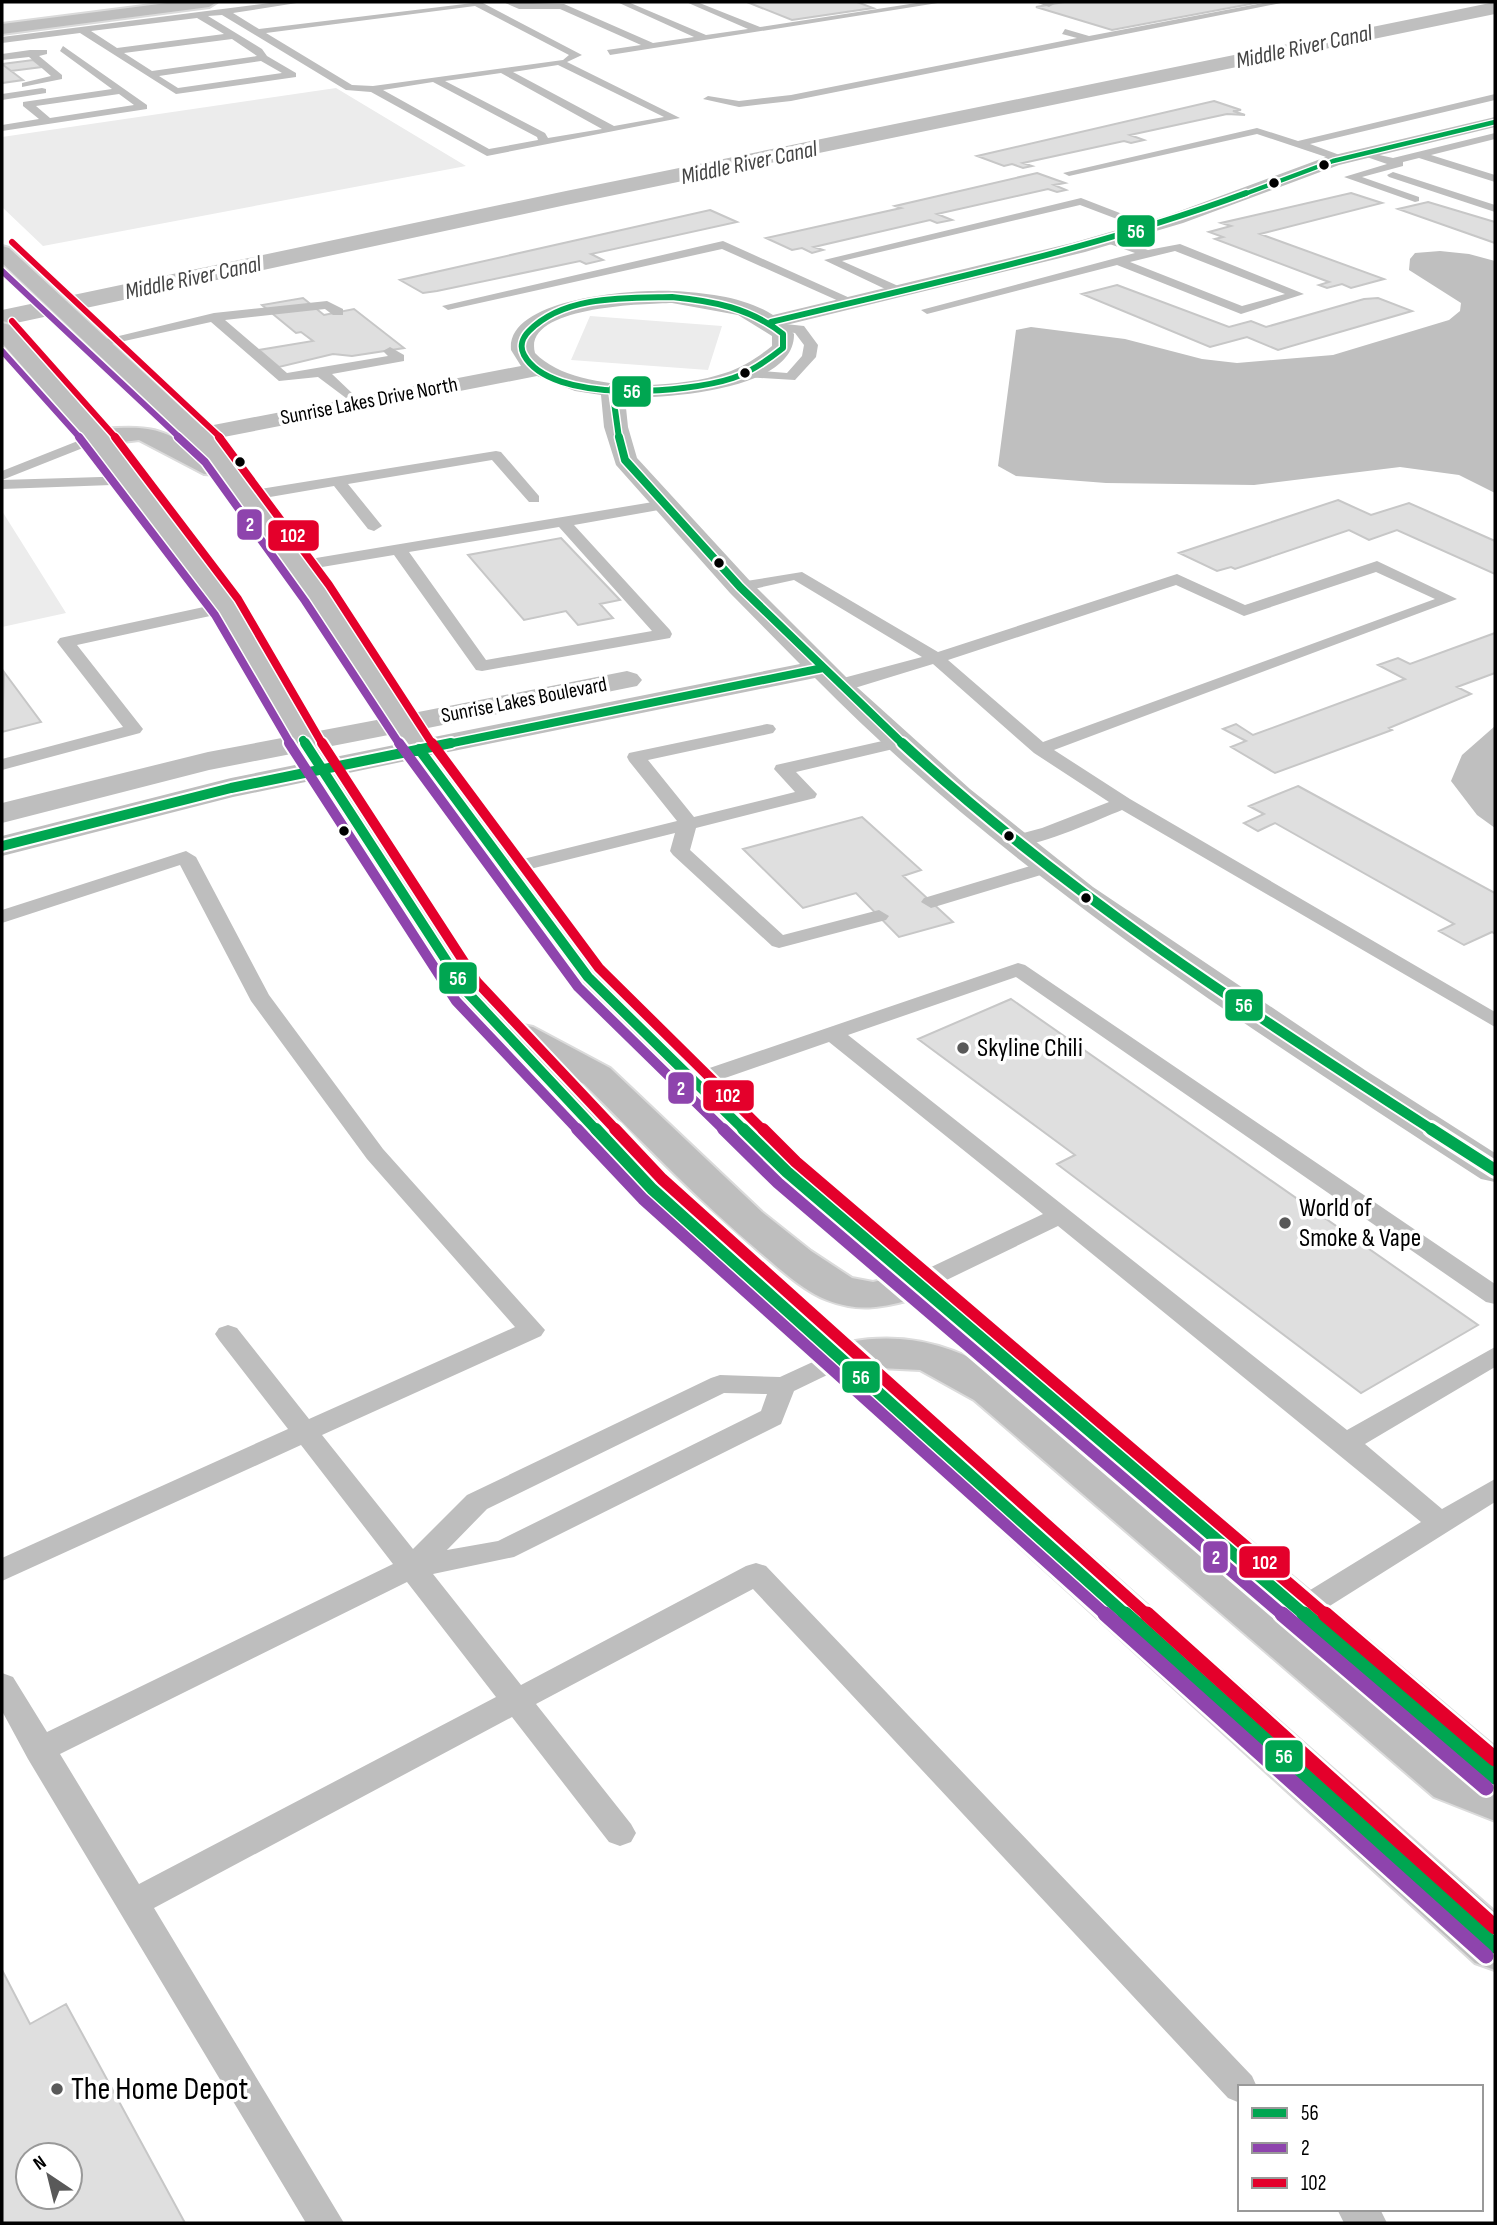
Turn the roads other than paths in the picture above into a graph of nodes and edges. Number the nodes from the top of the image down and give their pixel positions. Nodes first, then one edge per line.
1 (102, 2) edge
2 (271, 2) edge
3 (298, 2) edge
4 (508, 2) edge
5 (589, 2) edge
6 (621, 2) edge
7 (939, 2) edge
8 (1281, 2) edge
9 (476, 3) edge
10 (697, 3) edge
11 (531, 4) edge
12 (561, 6) junction
13 (212, 10) edge
14 (306, 13) dead end
15 (279, 16) dead end
16 (3, 17) edge
17 (253, 20) dead end
18 (239, 22) junction
19 (213, 24) junction
20 (759, 30) junction
21 (84, 31) junction
22 (256, 32) junction
23 (1065, 32) dead end
24 (47, 36) junction
25 (123, 36) dead end
26 (232, 36) junction
27 (110, 38) dead end
28 (705, 38) junction
29 (1089, 39) junction
30 (2, 40) edge
31 (97, 40) junction
32 (652, 46) junction
33 (63, 49) junction
34 (115, 51) junction
35 (610, 52) dead end
36 (30, 53) junction
37 (5, 57) edge
38 (263, 58) junction
39 (559, 62) junction
40 (503, 70) junction
41 (150, 74) junction
42 (434, 79) junction
43 (108, 82) junction
44 (42, 83) junction
45 (2, 89) edge
46 (373, 89) junction
47 (121, 91) junction
48 (2, 97) edge
49 (1495, 97) edge
50 (708, 99) dead end
51 (47, 121) junction
52 (1495, 122) edge
53 (2, 128) edge
54 (612, 130) junction
55 (1452, 132) junction
56 (1495, 136) edge
57 (1478, 140) junction
58 (545, 142) junction
59 (1298, 144) junction
60 (1419, 155) junction
61 (1341, 159) junction
62 (1371, 161) junction
63 (1392, 162) junction
64 (1069, 173) dead end
65 (1495, 179) edge
66 (1415, 199) dead end
67 (1495, 209) edge
68 (1150, 226) junction
69 (1108, 239) junction
70 (2, 252) edge
71 (1147, 254) junction
72 (1119, 261) junction
73 (900, 292) junction
74 (855, 303) junction
75 (448, 306) dead end
76 (927, 310) dead end
77 (338, 312) dead end
78 (214, 317) junction
79 (773, 324) junction
80 (5, 333) edge
81 (97, 343) junction
82 (390, 351) dead end
83 (532, 363) junction
84 (321, 372) junction
85 (612, 388) junction
86 (346, 394) junction
87 (192, 429) junction
88 (98, 437) junction
89 (2, 476) edge
90 (134, 481) junction
91 (338, 481) junction
92 (2, 485) edge
93 (243, 490) junction
94 (534, 499) dead end
95 (665, 505) junction
96 (563, 522) junction
97 (374, 526) dead end
98 (398, 550) junction
99 (298, 566) junction
100 (740, 587) junction
101 (228, 607) junction
102 (936, 658) junction
103 (821, 666) junction
104 (767, 729) dead end
105 (411, 736) junction
106 (303, 740) junction
107 (900, 742) junction
108 (1040, 749) junction
109 (2, 765) edge
110 (321, 769) junction
111 (1123, 803) junction
112 (2, 813) edge
113 (688, 822) junction
114 (1014, 841) junction
115 (2, 846) edge
116 (1047, 867) junction
117 (506, 869) junction
118 (931, 902) dead end
119 (879, 916) dead end
120 (2, 917) edge
121 (494, 1021) junction
122 (1495, 1021) edge
123 (834, 1034) junction
124 (694, 1081) junction
125 (1495, 1170) edge
126 (1060, 1215) junction
127 (918, 1284) junction
128 (1495, 1296) edge
129 (228, 1334) dead end
130 (1495, 1356) edge
131 (841, 1358) junction
132 (783, 1385) junction
133 (305, 1432) junction
134 (1346, 1443) junction
135 (1495, 1489) edge
136 (1441, 1523) junction
137 (413, 1567) junction
138 (2, 1570) edge
139 (1299, 1611) junction
140 (2, 1685) edge
141 (517, 1700) junction
142 (39, 1750) junction
143 (1495, 1777) edge
144 (1495, 1799) edge
145 (620, 1833) dead end
146 (132, 1904) junction
147 (1495, 1946) edge
148 (1238, 2085) edge
149 (326, 2223) edge

1 - 16 main road
2 - 13 lane
3 - 13 lane
4 - 11 lane
5 - 12 lane
6 - 28 lane
7 - 20 lane
8 - 29 lane
9 - 22 lane
9 - 39 lane
10 - 20 lane
11 - 12 lane
12 - 32 lane
13 - 16 main road
13 - 18 lane
13 - 19 lane
13 - 21 lane
14 - 15 lane
17 - 18 lane
18 - 22 lane
19 - 25 lane
19 - 26 lane
20 - 28 lane
21 - 24 lane
21 - 31 lane
22 - 46 lane
23 - 29 lane
24 - 30 lane
24 - 33 lane
26 - 34 lane
26 - 38 lane
27 - 31 lane
28 - 32 lane
29 - 50 lane
31 - 34 lane
32 - 35 lane
33 - 36 lane
33 - 43 lane
34 - 41 lane
36 - 37 lane
36 - 44 lane
37 - 44 lane
38 - 41 lane
38 - 41 lane
39 - 40 lane
39 - 54 lane
40 - 42 lane
40 - 54 lane
42 - 46 lane
42 - 58 lane
43 - 47 lane
43 - 48 lane
44 - 45 lane
46 - 58 lane
47 - 51 lane
47 - 51 lane
49 - 59 lane
51 - 53 lane
52 - 55 main road
54 - 58 lane
55 - 57 lane
55 - 62 main road
56 - 57 lane
57 - 60 lane
59 - 61 lane
59 - 64 lane
60 - 63 lane
60 - 65 lane
61 - 62 main road
61 - 68 main road
62 - 63 lane
62 - 63 lane
62 - 66 lane
62 - 67 lane
68 - 69 main road
68 - 73 lane
69 - 71 lane
69 - 73 main road
70 - 81 main road
71 - 72 lane
71 - 72 lane
72 - 76 lane
73 - 74 main road
74 - 75 lane
74 - 79 main road
77 - 78 lane
78 - 81 lane
78 - 84 lane
79 - 83 main road
79 - 85 main road
80 - 88 main road
81 - 87 main road
82 - 84 lane
83 - 85 main road
83 - 86 main road, Sunrise Lakes Drive North
83 - 87 main road, Sunrise Lakes Drive North
84 - 86 lane
85 - 95 main road
86 - 87 main road, Sunrise Lakes Drive North
87 - 93 main road
88 - 89 lane
88 - 90 main road
88 - 93 main road
90 - 92 lane
90 - 101 main road
91 - 93 lane
91 - 94 lane
91 - 97 lane
93 - 99 main road
95 - 96 lane
95 - 100 main road
96 - 98 lane
96 - 98 lane
98 - 99 lane
99 - 105 main road
100 - 102 lane
100 - 103 main road
101 - 106 main road
101 - 109 lane
102 - 103 lane
102 - 108 lane
102 - 108 lane
103 - 105 main road, Sunrise Lakes Boulevard
103 - 107 main road
104 - 113 lane
105 - 106 main road, Sunrise Lakes Boulevard
105 - 110 main road, Sunrise Lakes Boulevard
105 - 117 main road
106 - 110 main road
106 - 112 main road, Sunrise Lakes Boulevard
107 - 113 lane
107 - 114 main road
108 - 111 lane
110 - 115 main road, Sunrise Lakes Boulevard
110 - 121 main road
111 - 114 lane
111 - 122 lane
113 - 117 lane
113 - 119 lane
114 - 116 main road
116 - 118 lane
116 - 125 main road
117 - 124 main road
120 - 133 lane
121 - 127 main road
121 - 131 main road
123 - 124 lane
123 - 126 lane
123 - 128 lane
124 - 127 main road
126 - 127 lane
126 - 134 lane
127 - 139 main road
129 - 133 lane
130 - 134 lane
131 - 132 lane
131 - 144 main road
131 - 147 main road
132 - 137 lane
132 - 137 lane
133 - 137 lane
133 - 138 lane
134 - 136 lane
135 - 136 lane
136 - 139 lane
137 - 141 lane
137 - 142 lane
139 - 143 main road
140 - 142 lane
141 - 145 lane
141 - 146 lane
141 - 148 lane
142 - 146 lane
146 - 149 lane

